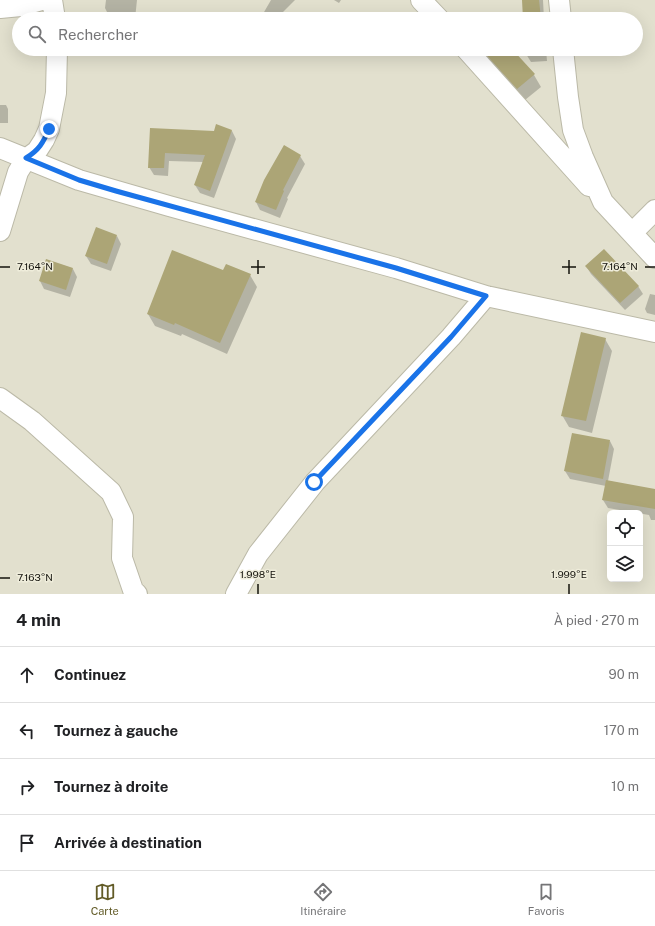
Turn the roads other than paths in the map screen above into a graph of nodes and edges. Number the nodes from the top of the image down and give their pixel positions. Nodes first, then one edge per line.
1 (42, 0) edge
2 (52, 0) edge
3 (421, 0) edge
4 (559, 0) edge
5 (0, 8) edge
6 (54, 12) edge
7 (432, 12) edge
8 (560, 12) edge
9 (57, 56) edge
10 (472, 56) edge
11 (564, 56) edge
12 (0, 148) edge
13 (26, 158) junction
14 (603, 202) junction
15 (655, 210) edge
16 (0, 231) edge
17 (632, 233) junction
18 (655, 258) edge
19 (486, 296) junction
20 (655, 332) edge
21 (0, 398) edge
22 (137, 594) edge
23 (236, 594) edge

1 - 5 street
2 - 6 street
3 - 7 street
4 - 8 street
9 - 13 street
10 - 14 street
11 - 14 street
12 - 13 street
13 - 16 street
13 - 19 street
14 - 17 street
15 - 17 street
17 - 18 street
19 - 20 street
19 - 23 street
21 - 22 street

